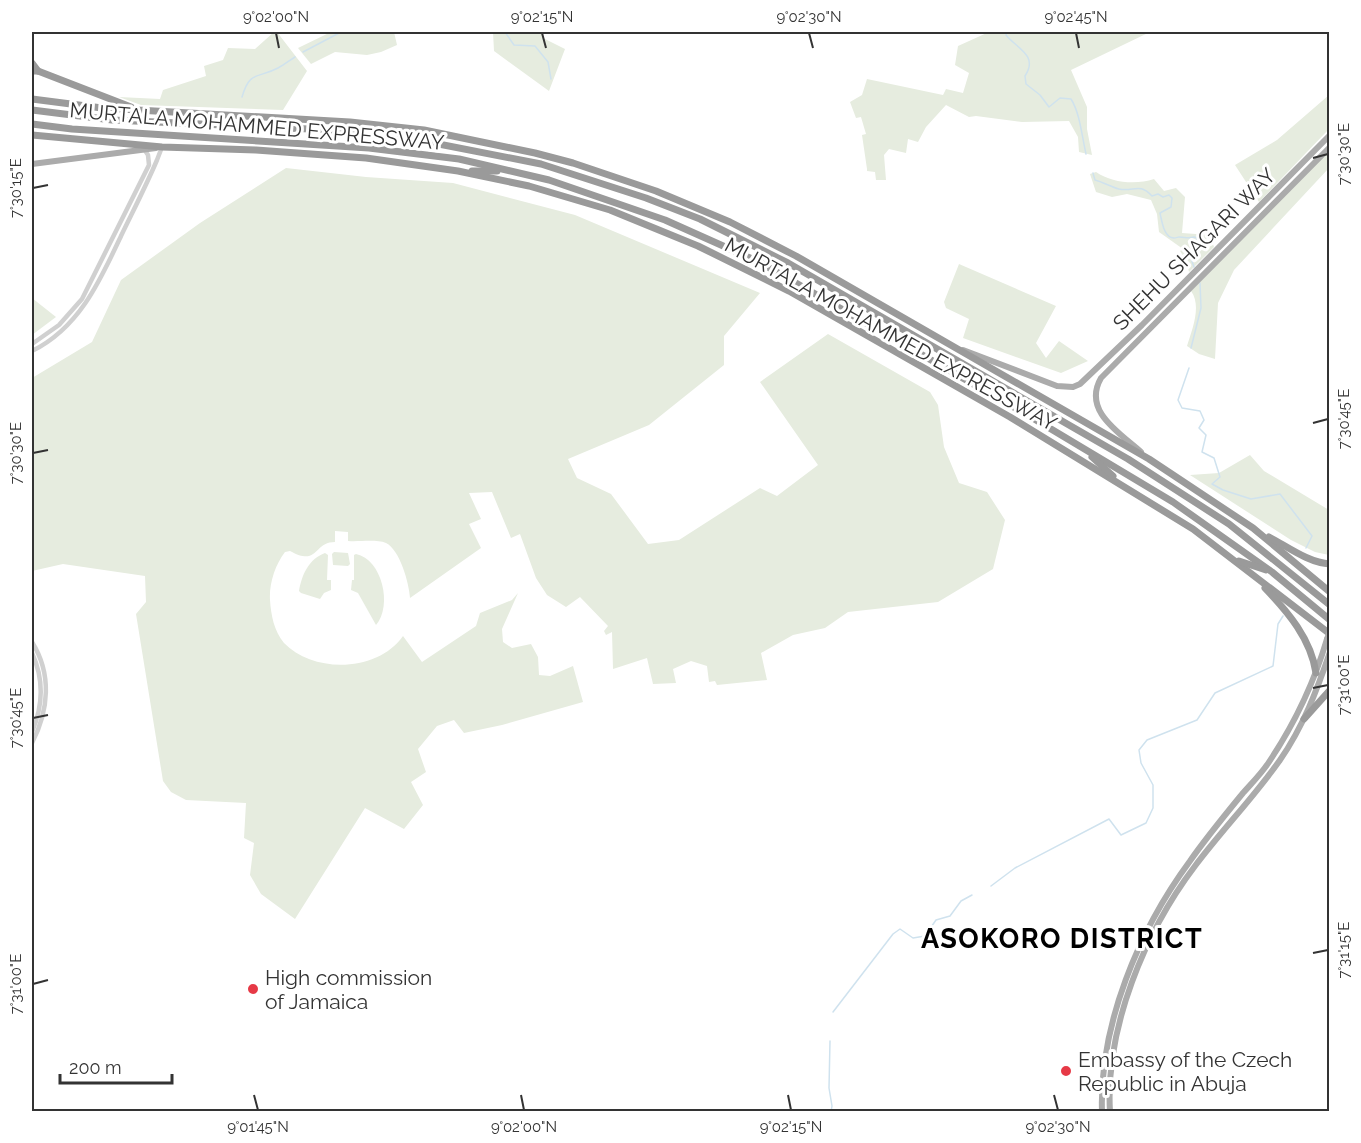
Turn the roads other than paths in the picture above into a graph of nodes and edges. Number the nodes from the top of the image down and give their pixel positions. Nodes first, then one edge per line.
1 (32, 63) edge
2 (35, 71) edge
3 (32, 99) edge
4 (102, 108) junction
5 (136, 109) junction
6 (32, 110) edge
7 (68, 115) junction
8 (32, 124) edge
9 (72, 129) junction
10 (32, 135) edge
11 (1329, 135) edge
12 (106, 143) junction
13 (142, 147) junction
14 (162, 147) junction
15 (1329, 147) edge
16 (573, 163) junction
17 (32, 164) edge
18 (458, 171) junction
19 (509, 171) junction
20 (591, 179) junction
21 (700, 219) junction
22 (665, 220) junction
23 (730, 222) junction
24 (1228, 243) junction
25 (698, 246) junction
26 (102, 268) junction
27 (1145, 328) junction
28 (32, 344) edge
29 (955, 347) junction
30 (32, 351) edge
31 (976, 360) junction
32 (1013, 393) junction
33 (1101, 444) junction
34 (1082, 447) junction
35 (1141, 455) junction
36 (1149, 459) junction
37 (1124, 486) junction
38 (1253, 528) junction
39 (1234, 560) junction
40 (1296, 563) junction
41 (1329, 564) edge
42 (1272, 572) junction
43 (1251, 573) junction
44 (1329, 592) edge
45 (1328, 604) edge
46 (1329, 620) edge
47 (1329, 634) edge
48 (32, 642) edge
49 (32, 652) edge
50 (1329, 652) edge
51 (1316, 673) junction
52 (1329, 690) edge
53 (1304, 719) junction
54 (32, 732) edge
55 (32, 743) edge
56 (1102, 1112) edge
57 (1110, 1112) edge

1 - 2 highway
2 - 5 highway
3 - 4 highway, MURTALA MOHAMMED EXPRESSWAY
4 - 5 highway, MURTALA MOHAMMED EXPRESSWAY
4 - 7 highway
5 - 16 highway, MURTALA MOHAMMED EXPRESSWAY
6 - 7 highway, MURTALA MOHAMMED EXPRESSWAY
7 - 20 highway, MURTALA MOHAMMED EXPRESSWAY
8 - 9 highway, MURTALA MOHAMMED EXPRESSWAY
9 - 12 highway
9 - 19 highway, MURTALA MOHAMMED EXPRESSWAY
10 - 12 highway, MURTALA MOHAMMED EXPRESSWAY
11 - 24 main road, SHEHU SHAGARI WAY
12 - 13 highway, MURTALA MOHAMMED EXPRESSWAY
13 - 14 highway, MURTALA MOHAMMED EXPRESSWAY
13 - 17 main road
13 - 26 street
14 - 18 highway, MURTALA MOHAMMED EXPRESSWAY
14 - 26 street
15 - 24 main road, SHEHU SHAGARI WAY
16 - 20 highway
16 - 23 highway, MURTALA MOHAMMED EXPRESSWAY
18 - 19 highway
18 - 25 highway, MURTALA MOHAMMED EXPRESSWAY
19 - 22 highway, MURTALA MOHAMMED EXPRESSWAY
20 - 21 highway, MURTALA MOHAMMED EXPRESSWAY
21 - 23 highway
21 - 32 highway, MURTALA MOHAMMED EXPRESSWAY
22 - 25 highway
22 - 34 highway, MURTALA MOHAMMED EXPRESSWAY
23 - 29 highway, MURTALA MOHAMMED EXPRESSWAY
24 - 27 main road, SHEHU SHAGARI WAY
25 - 37 highway, MURTALA MOHAMMED EXPRESSWAY
26 - 28 street
26 - 30 street
27 - 29 main road, SHEHU SHAGARI WAY
27 - 36 main road, SHEHU SHAGARI WAY
29 - 31 highway, MURTALA MOHAMMED EXPRESSWAY
31 - 32 highway
31 - 35 highway, MURTALA MOHAMMED EXPRESSWAY
32 - 33 highway, MURTALA MOHAMMED EXPRESSWAY
33 - 35 highway
33 - 45 highway, MURTALA MOHAMMED EXPRESSWAY
34 - 37 highway
34 - 42 highway, MURTALA MOHAMMED EXPRESSWAY
35 - 36 highway, MURTALA MOHAMMED EXPRESSWAY
36 - 38 highway, MURTALA MOHAMMED EXPRESSWAY
37 - 39 highway, MURTALA MOHAMMED EXPRESSWAY
38 - 40 highway
38 - 41 highway
39 - 42 highway
39 - 43 highway, MURTALA MOHAMMED EXPRESSWAY
40 - 44 highway
40 - 45 highway
42 - 46 highway, MURTALA MOHAMMED EXPRESSWAY
43 - 47 highway, MURTALA MOHAMMED EXPRESSWAY
43 - 51 highway
47 - 51 main road
48 - 55 street
49 - 54 street
50 - 53 main road
51 - 56 main road
52 - 53 highway
53 - 57 main road

